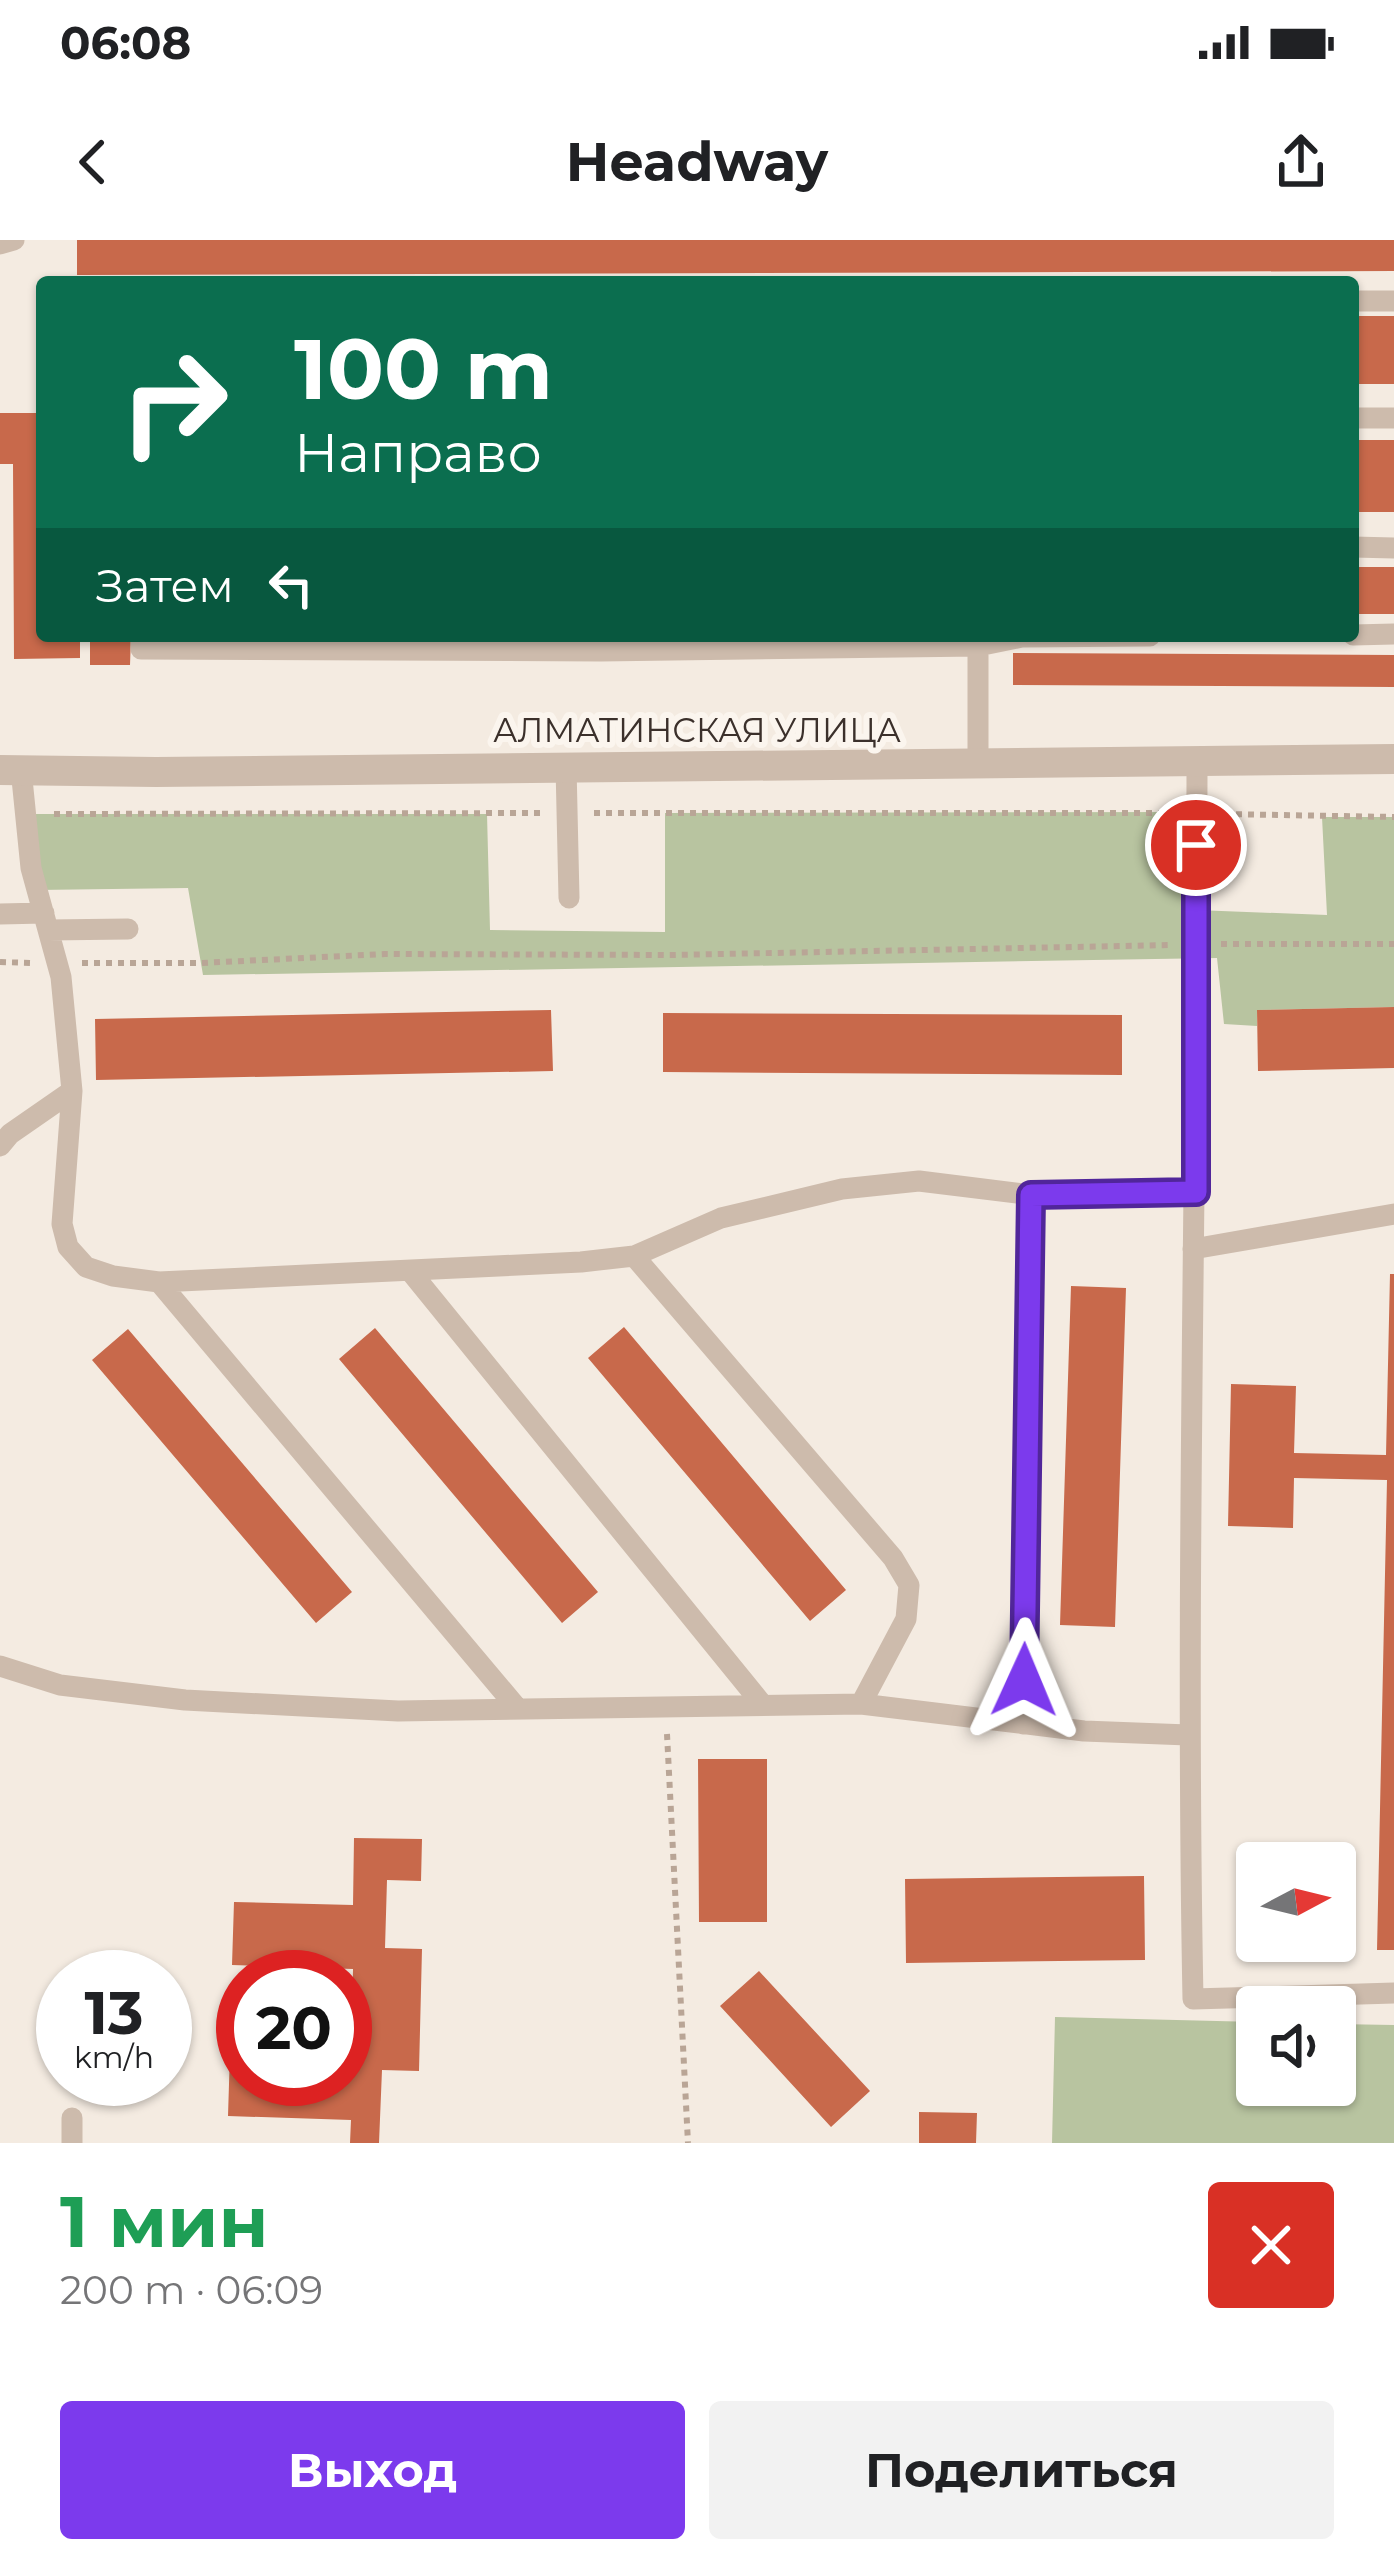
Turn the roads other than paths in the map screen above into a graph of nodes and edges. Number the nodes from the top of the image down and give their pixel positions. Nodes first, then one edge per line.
1 (14, 240) edge
2 (0, 244) edge
3 (1359, 301) edge
4 (1394, 301) edge
5 (1359, 418) edge
6 (1394, 418) edge
7 (1359, 547) edge
8 (1394, 548) edge
9 (1359, 634) edge
10 (1394, 634) edge
11 (141, 642) edge
12 (940, 642) edge
13 (978, 642) edge
14 (1394, 759) edge
15 (1196, 761) junction
16 (978, 764) junction
17 (566, 766) junction
18 (10, 770) edge
19 (569, 898) dead end
20 (0, 914) edge
21 (46, 921) junction
22 (128, 929) dead end
23 (72, 1091) junction
24 (0, 1146) edge
25 (1196, 1192) junction
26 (1031, 1195) junction
27 (1394, 1214) edge
28 (1193, 1249) junction
29 (634, 1256) junction
30 (410, 1271) junction
31 (159, 1282) junction
32 (0, 1666) edge
33 (762, 1704) junction
34 (861, 1704) junction
35 (518, 1709) junction
36 (1023, 1724) junction
37 (1188, 1735) junction
38 (1394, 1993) edge
39 (72, 2118) dead end
40 (72, 2143) edge

1 - 2 lane
3 - 4 lane
5 - 6 lane
7 - 8 lane
9 - 10 lane
11 - 12 lane
13 - 16 lane
14 - 15 street, АЛМАТИНСКАЯ УЛИЦА
15 - 16 street, АЛМАТИНСКАЯ УЛИЦА
15 - 25 lane
16 - 17 street, АЛМАТИНСКАЯ УЛИЦА
17 - 18 street, АЛМАТИНСКАЯ УЛИЦА
17 - 19 lane
18 - 21 lane
20 - 21 lane
21 - 22 lane
21 - 23 lane
23 - 24 lane
23 - 31 lane
25 - 26 lane
25 - 28 lane
26 - 29 lane
26 - 36 lane
27 - 28 lane
28 - 37 lane
29 - 30 lane
29 - 34 lane
30 - 31 lane
30 - 33 lane
31 - 35 lane
32 - 35 lane
33 - 34 lane
33 - 35 lane
34 - 36 lane
36 - 37 lane
37 - 38 lane
39 - 40 lane

